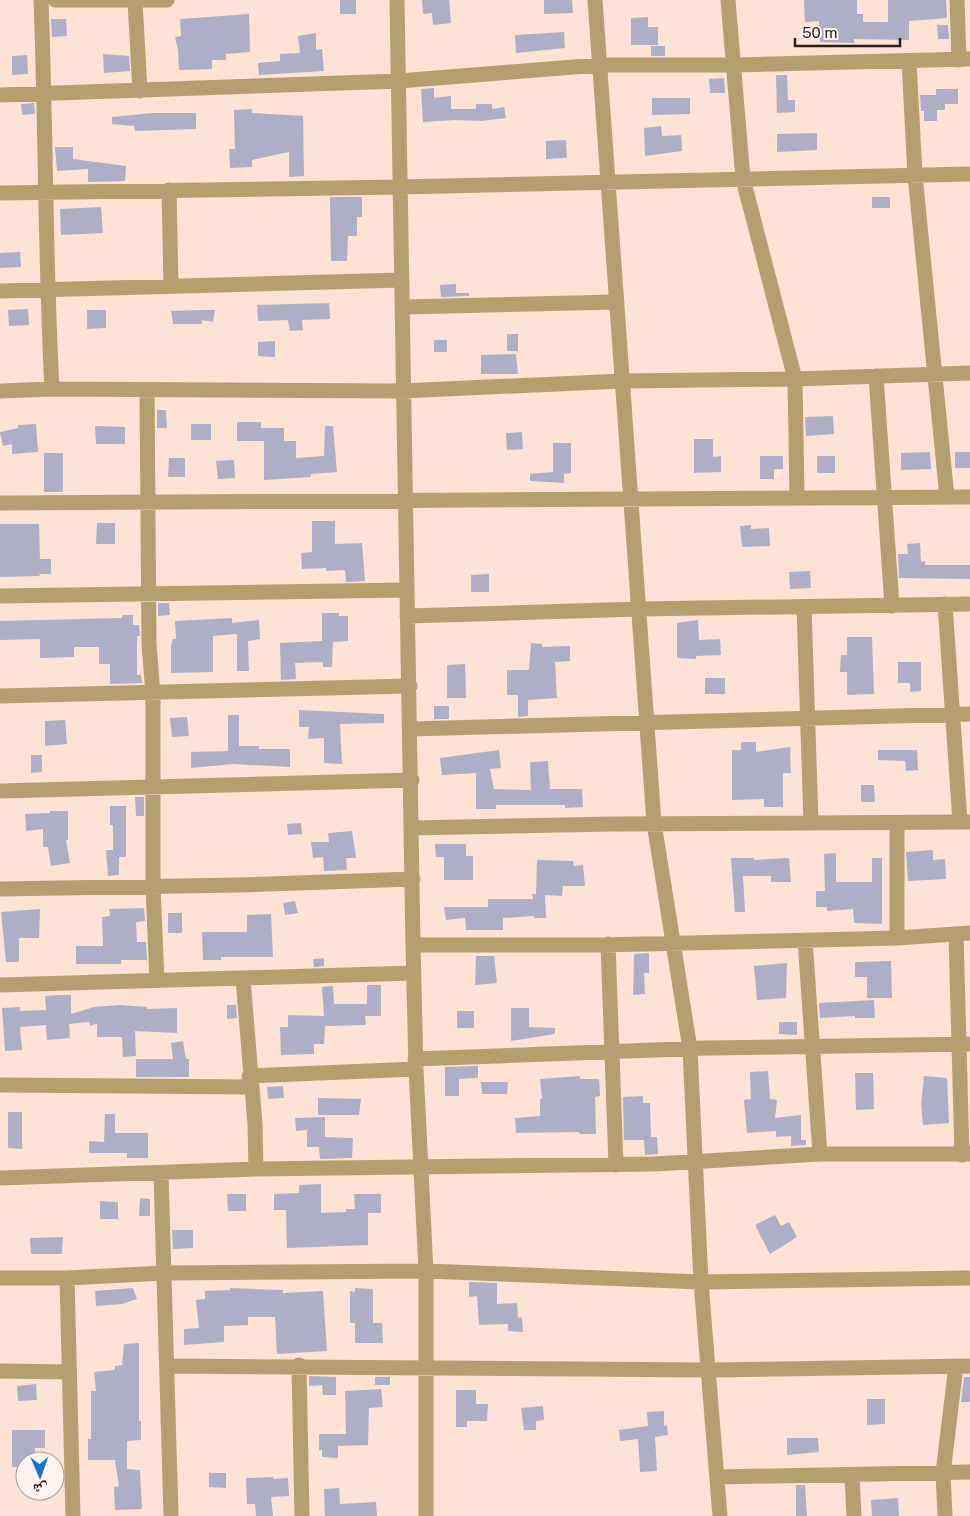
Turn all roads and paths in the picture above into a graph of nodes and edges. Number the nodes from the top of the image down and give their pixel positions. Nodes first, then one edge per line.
1 (40, 0) edge
2 (55, 0) edge
3 (149, 0) edge
4 (168, 0) edge
5 (397, 0) edge
6 (595, 0) edge
7 (728, 0) edge
8 (957, 0) edge
9 (73, 1) edge
10 (135, 1) edge
11 (964, 60) edge
12 (909, 61) junction
13 (599, 65) junction
14 (735, 65) junction
15 (399, 81) junction
16 (140, 90) junction
17 (44, 94) junction
18 (0, 95) edge
19 (970, 174) edge
20 (915, 175) junction
21 (743, 179) junction
22 (608, 182) junction
23 (399, 187) junction
24 (169, 190) junction
25 (45, 191) junction
26 (0, 192) edge
27 (402, 280) junction
28 (171, 286) junction
29 (46, 290) junction
30 (0, 291) edge
31 (617, 302) junction
32 (404, 308) junction
33 (935, 373) junction
34 (970, 373) edge
35 (876, 376) junction
36 (795, 379) junction
37 (622, 381) junction
38 (52, 389) junction
39 (147, 390) junction
40 (0, 391) edge
41 (402, 391) junction
42 (797, 497) junction
43 (947, 497) junction
44 (970, 497) edge
45 (884, 498) junction
46 (404, 500) junction
47 (149, 501) junction
48 (631, 501) junction
49 (0, 503) edge
50 (408, 590) junction
51 (149, 595) junction
52 (0, 596) edge
53 (945, 604) junction
54 (970, 604) edge
55 (804, 606) junction
56 (892, 606) junction
57 (639, 609) junction
58 (407, 616) junction
59 (410, 686) junction
60 (153, 694) junction
61 (0, 696) edge
62 (954, 714) junction
63 (970, 714) edge
64 (806, 719) junction
65 (648, 722) junction
66 (410, 729) junction
67 (412, 780) junction
68 (153, 786) junction
69 (0, 791) edge
70 (965, 822) edge
71 (654, 823) junction
72 (811, 823) junction
73 (896, 823) junction
74 (412, 828) junction
75 (413, 879) junction
76 (153, 887) junction
77 (0, 889) edge
78 (963, 934) edge
79 (896, 938) junction
80 (806, 940) junction
81 (674, 942) junction
82 (608, 944) junction
83 (413, 945) junction
84 (414, 973) junction
85 (243, 979) junction
86 (157, 980) junction
87 (0, 985) edge
88 (964, 1044) edge
89 (811, 1046) junction
90 (690, 1049) junction
91 (611, 1052) junction
92 (416, 1064) junction
93 (250, 1081) junction
94 (0, 1085) edge
95 (820, 1154) junction
96 (966, 1154) edge
97 (694, 1163) junction
98 (616, 1165) junction
99 (422, 1168) junction
100 (256, 1169) junction
101 (161, 1174) junction
102 (0, 1178) edge
103 (426, 1271) junction
104 (164, 1273) junction
105 (0, 1278) edge
106 (66, 1278) junction
107 (970, 1278) edge
108 (701, 1282) junction
109 (299, 1365) junction
110 (167, 1366) junction
111 (963, 1366) edge
112 (426, 1367) junction
113 (710, 1370) junction
114 (0, 1371) edge
115 (69, 1372) junction
116 (970, 1472) edge
117 (943, 1473) junction
118 (852, 1476) junction
119 (718, 1477) junction
120 (72, 1516) edge
121 (171, 1516) edge
122 (302, 1516) edge
123 (426, 1516) edge
124 (720, 1516) edge
125 (854, 1516) edge
126 (945, 1516) edge

1 - 17 street
2 - 9 street
3 - 4 street
3 - 10 street
5 - 15 street
6 - 13 street
7 - 14 street
8 - 11 street
9 - 10 street
10 - 16 street
11 - 12 street
12 - 14 street
12 - 20 street
13 - 14 street
13 - 15 street
13 - 22 street
14 - 21 street
15 - 16 street
15 - 23 street
16 - 17 street
17 - 18 street
17 - 25 street
19 - 20 street
20 - 21 street
20 - 33 street
21 - 22 street
21 - 36 street
22 - 23 street
22 - 31 street
23 - 24 street
23 - 27 street
24 - 25 street
24 - 28 street
25 - 26 street
25 - 29 street
27 - 28 street
27 - 32 street
28 - 29 street
29 - 30 street
29 - 38 street
31 - 32 street
31 - 37 street
32 - 41 street
33 - 34 street
33 - 35 street
33 - 43 street
35 - 36 street
35 - 45 street
36 - 37 street
36 - 42 street
37 - 41 street
37 - 48 street
38 - 39 street
38 - 40 street
39 - 41 street
39 - 47 street
41 - 46 street
42 - 45 street
42 - 48 street
43 - 44 street
43 - 45 street
45 - 56 street
46 - 47 street
46 - 48 street
46 - 50 street
47 - 49 street
47 - 51 street
48 - 57 street
50 - 51 street
50 - 58 street
51 - 52 street
51 - 60 street
53 - 54 street
53 - 56 street
53 - 62 street
55 - 56 street
55 - 57 street
55 - 64 street
57 - 58 street
57 - 65 street
58 - 59 street
59 - 60 street
59 - 66 street
60 - 61 street
60 - 68 street
62 - 63 street
62 - 64 street
62 - 70 street
64 - 65 street
64 - 72 street
65 - 66 street
65 - 71 street
66 - 67 street
67 - 68 street
67 - 74 street
68 - 69 street
68 - 76 street
70 - 73 street
71 - 72 street
71 - 74 street
71 - 81 street
72 - 73 street
73 - 79 street
74 - 75 street
75 - 76 street
75 - 83 street
76 - 77 street
76 - 86 street
78 - 79 street
78 - 88 street
79 - 80 street
80 - 81 street
80 - 89 street
81 - 82 street
81 - 90 street
82 - 83 street
82 - 91 street
83 - 84 street
84 - 85 street
84 - 92 street
85 - 86 street
85 - 93 street
86 - 87 street
88 - 89 street
88 - 96 street
89 - 90 street
89 - 95 street
90 - 91 street
90 - 97 street
91 - 92 street
91 - 98 street
92 - 93 street
92 - 99 street
93 - 94 street
93 - 100 street
95 - 96 street
95 - 97 street
97 - 98 street
97 - 108 street
98 - 99 street
99 - 100 street
99 - 103 street
100 - 101 street
101 - 102 street
101 - 104 street
103 - 104 street
103 - 108 street
103 - 112 street
104 - 106 street
104 - 110 street
105 - 106 street
106 - 115 street
107 - 108 street
108 - 113 street
109 - 110 street
109 - 112 street
109 - 122 street
110 - 121 street
111 - 113 street
111 - 117 street
112 - 113 street
112 - 123 street
113 - 119 street
114 - 115 street
115 - 120 street
116 - 117 street
117 - 118 street
117 - 126 street
118 - 119 street
118 - 125 street
119 - 124 street

